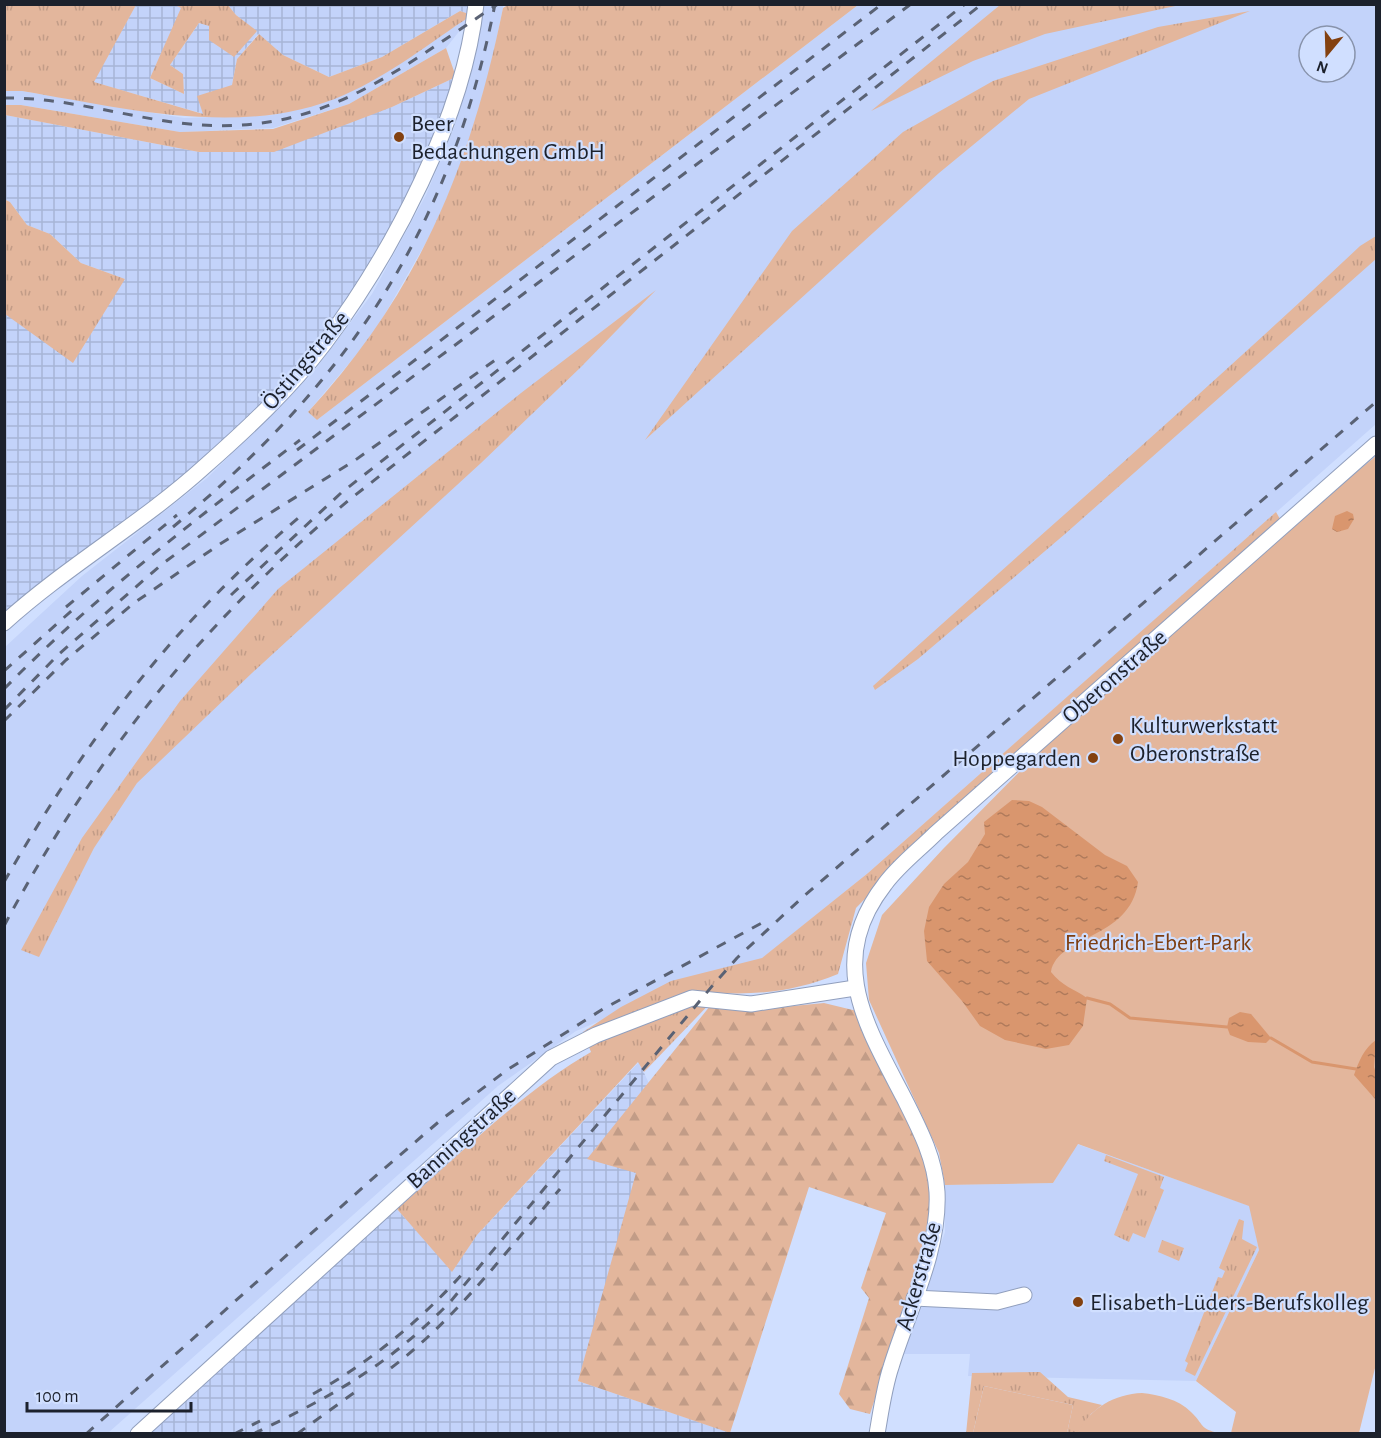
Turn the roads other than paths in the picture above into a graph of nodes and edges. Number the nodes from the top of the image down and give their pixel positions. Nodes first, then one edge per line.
1 (476, 4) edge
2 (1377, 444) edge
3 (4, 623) edge
4 (855, 988) junction
5 (1024, 1295) dead end
6 (914, 1298) junction
7 (138, 1434) edge
8 (878, 1434) edge

1 - 3 street, Östingstraße
2 - 4 street, Oberonstraße
4 - 6 street, Ackerstraße
4 - 7 street, Banningstraße
5 - 6 street
6 - 8 street, Ackerstraße

